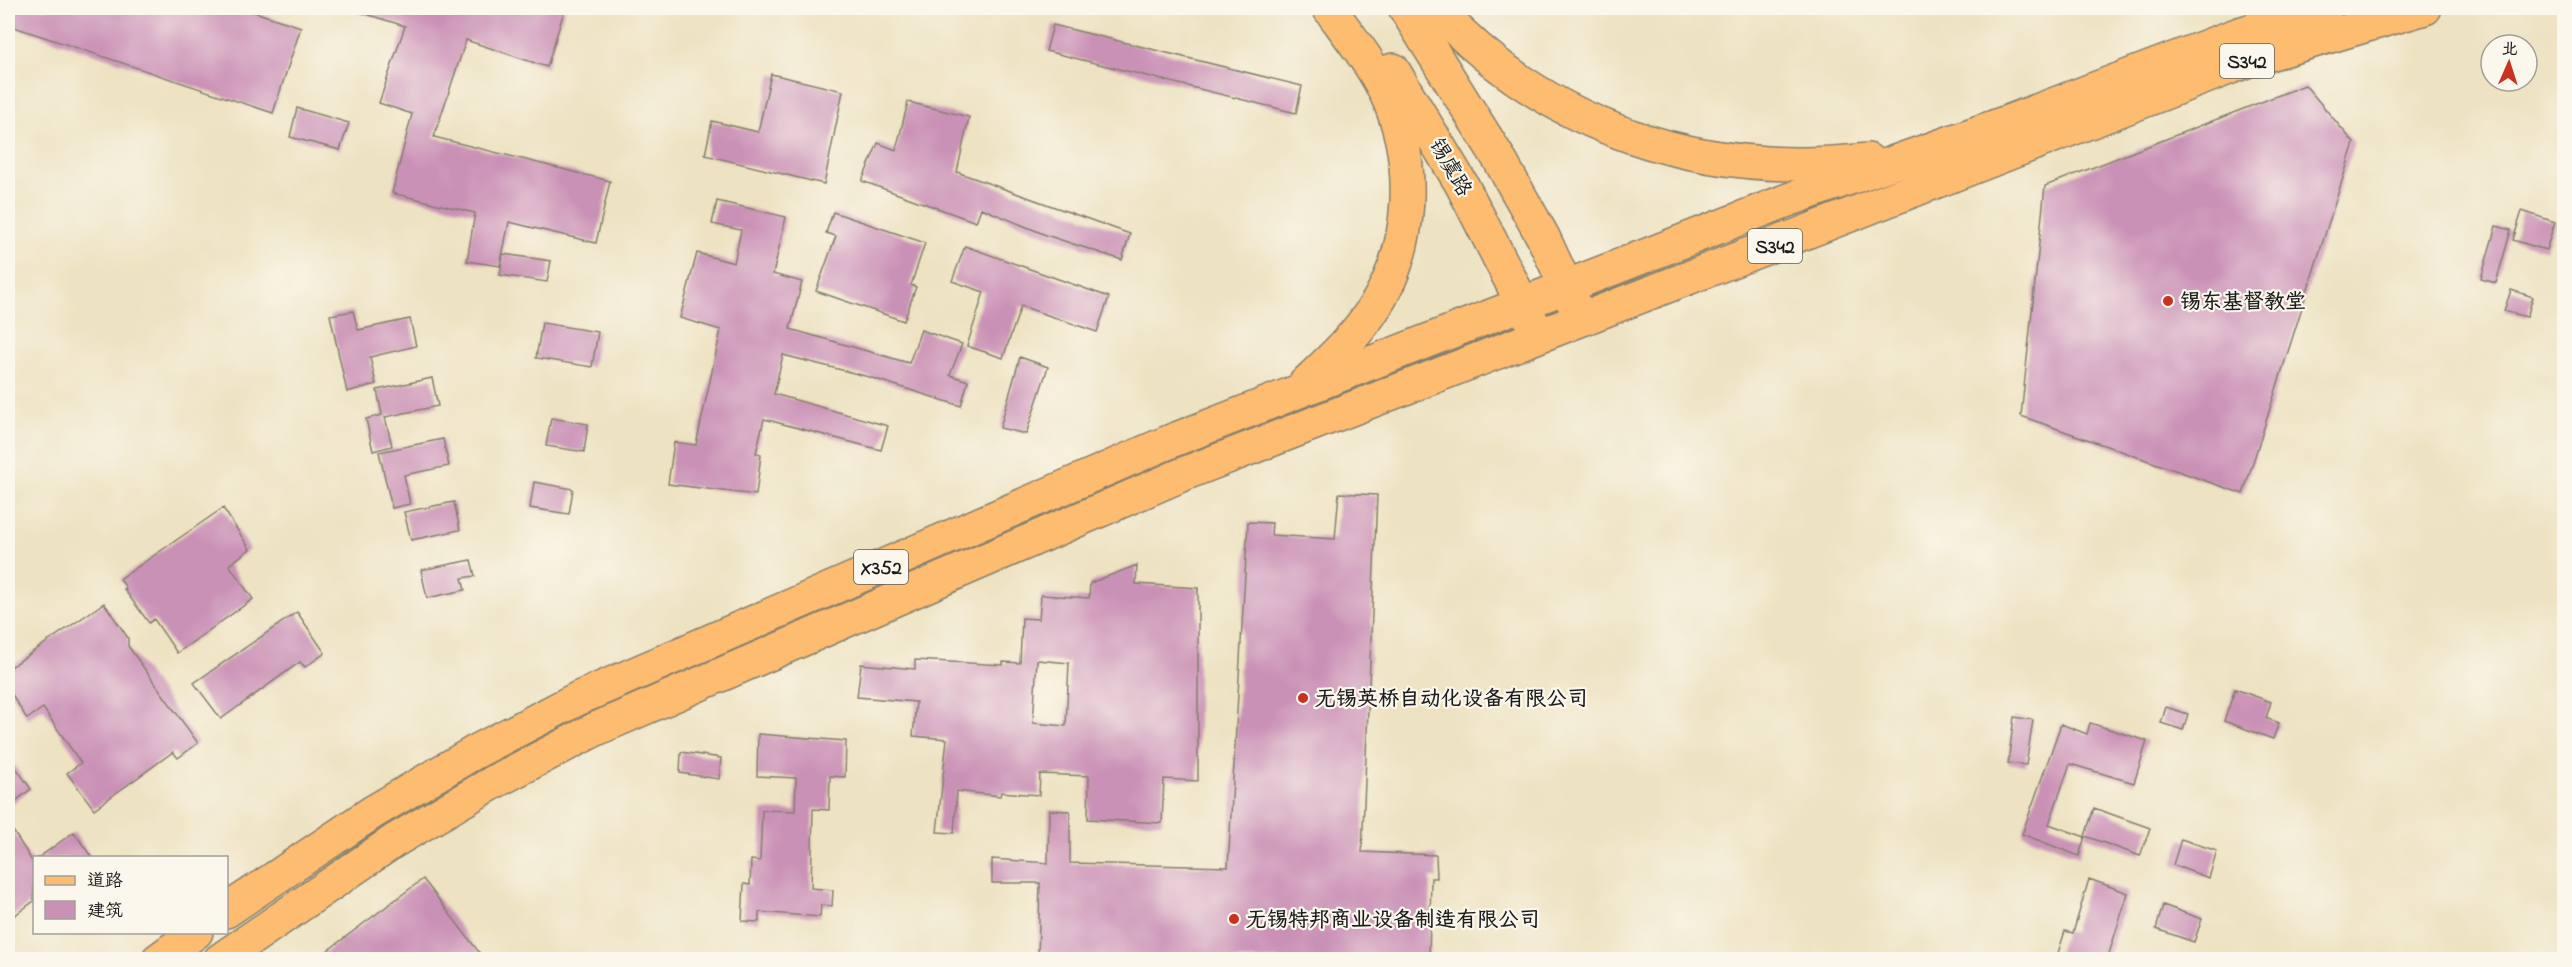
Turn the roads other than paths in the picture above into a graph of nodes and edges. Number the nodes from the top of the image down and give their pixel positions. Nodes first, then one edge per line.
1 (1329, 8) edge
2 (1348, 8) edge
3 (1405, 8) edge
4 (1436, 8) edge
5 (2326, 8) edge
6 (2424, 8) edge
7 (1918, 153) junction
8 (1568, 287) junction
9 (1526, 305) junction
10 (1581, 321) junction
11 (1538, 336) junction
12 (1297, 393) junction
13 (228, 910) edge
14 (195, 934) edge
15 (159, 960) edge
16 (220, 960) edge

1 - 12 main road
2 - 9 main road, 锡虞路
3 - 8 main road
4 - 7 main road
5 - 7 main road, S342
6 - 10 main road, S342
7 - 8 main road, S342
8 - 9 main road, X352
8 - 10 main road
9 - 11 main road, 锡虞路
9 - 12 main road, X352
10 - 11 main road, S342
11 - 16 main road, X352
12 - 13 main road, X352
14 - 15 main road

